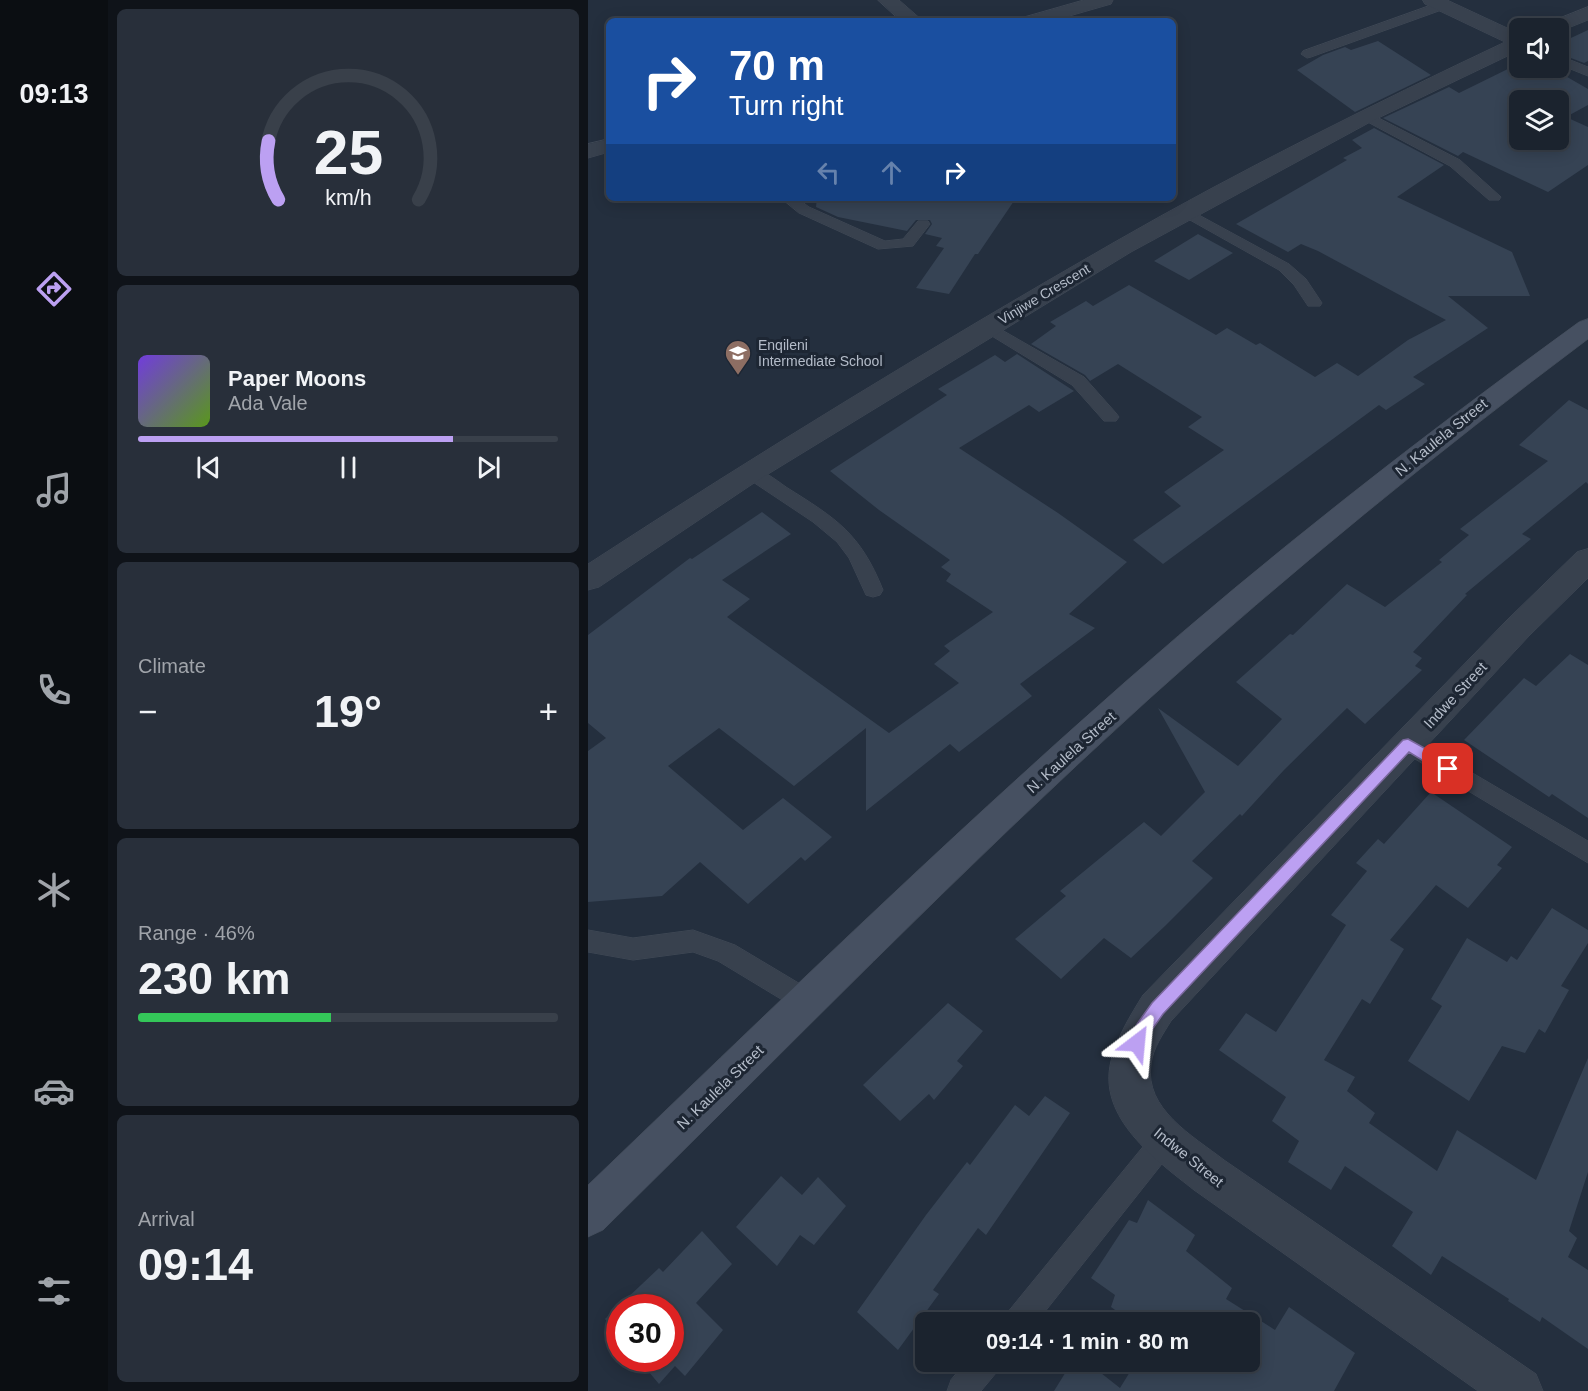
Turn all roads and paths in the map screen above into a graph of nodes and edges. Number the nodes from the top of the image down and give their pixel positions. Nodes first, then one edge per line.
1 (887, 0) edge
2 (1104, 0) edge
3 (1437, 3) edge
4 (1588, 13) edge
5 (910, 18) edge
6 (1042, 18) edge
7 (1569, 21) edge
8 (1509, 37) edge
9 (1509, 47) edge
10 (1307, 54) dead end
11 (1569, 64) edge
12 (1588, 72) edge
13 (1367, 116) junction
14 (606, 146) edge
15 (588, 151) edge
16 (1494, 197) dead end
17 (792, 201) edge
18 (1186, 212) junction
19 (923, 224) dead end
20 (1314, 303) dead end
21 (988, 327) junction
22 (1588, 327) edge
23 (1110, 417) dead end
24 (750, 472) junction
25 (1588, 560) edge
26 (588, 579) edge
27 (873, 590) dead end
28 (1408, 744) junction
29 (1588, 853) edge
30 (588, 941) edge
31 (808, 1002) junction
32 (1164, 1141) junction
33 (588, 1215) edge
34 (1026, 1312) edge
35 (977, 1372) edge
36 (962, 1391) edge
37 (1519, 1391) edge

1 - 5 street
2 - 6 street
3 - 8 street
3 - 10 lane
4 - 7 street
9 - 13 street, Vinjiwe Crescent
11 - 12 lane
13 - 16 lane
13 - 18 street, Vinjiwe Crescent
14 - 15 street
17 - 19 lane
18 - 20 lane
18 - 21 street, Vinjiwe Crescent
21 - 23 lane
21 - 24 street, Vinjiwe Crescent
22 - 31 street, N. Kaulela Street
24 - 26 street, Vinjiwe Crescent
24 - 27 lane
25 - 28 street, Indwe Street
28 - 29 lane
28 - 32 street, Indwe Street
30 - 31 lane
31 - 33 street, N. Kaulela Street
32 - 34 lane
32 - 37 street, Indwe Street
35 - 36 lane

